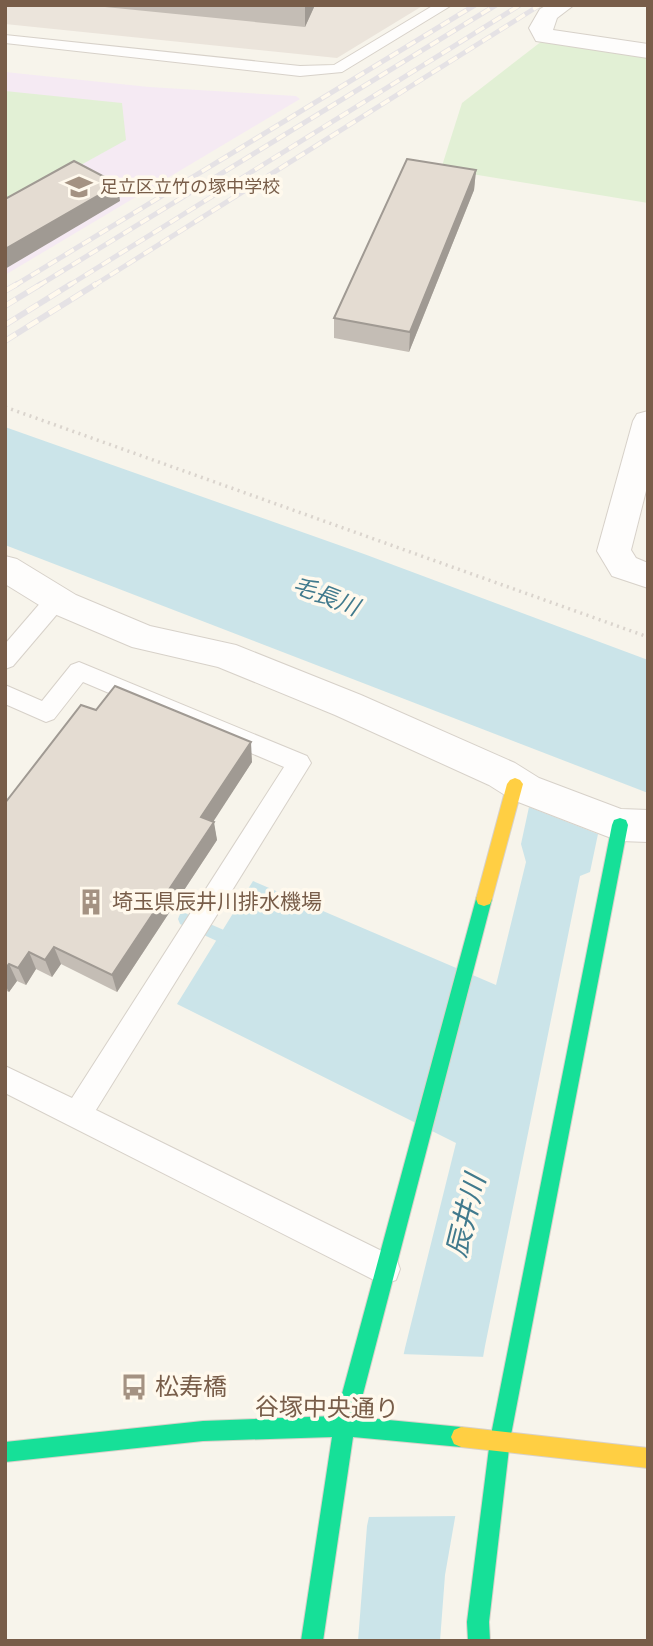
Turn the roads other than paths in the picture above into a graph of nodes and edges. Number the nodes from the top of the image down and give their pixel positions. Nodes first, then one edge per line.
1 (445, 5) edge
2 (563, 5) edge
3 (5, 39) edge
4 (648, 51) edge
5 (648, 421) edge
6 (5, 568) edge
7 (648, 576) edge
8 (56, 600) junction
9 (5, 660) edge
10 (5, 694) edge
11 (521, 786) junction
12 (626, 824) edge
13 (5, 1079) edge
14 (78, 1115) junction
15 (385, 1269) junction
16 (344, 1426) junction
17 (493, 1439) junction
18 (5, 1452) edge
19 (648, 1458) edge
20 (312, 1641) edge
21 (479, 1641) edge

1 - 3 lane
2 - 4 street
5 - 7 street
6 - 8 street
8 - 9 lane
8 - 11 street
10 - 14 lane
11 - 12 street
11 - 15 street
12 - 17 street
13 - 14 lane
14 - 15 lane
15 - 16 street
16 - 17 street, 谷塚中央通り
16 - 18 street, 谷塚中央通り
16 - 20 street
17 - 19 street, 谷塚中央通り
17 - 21 street

